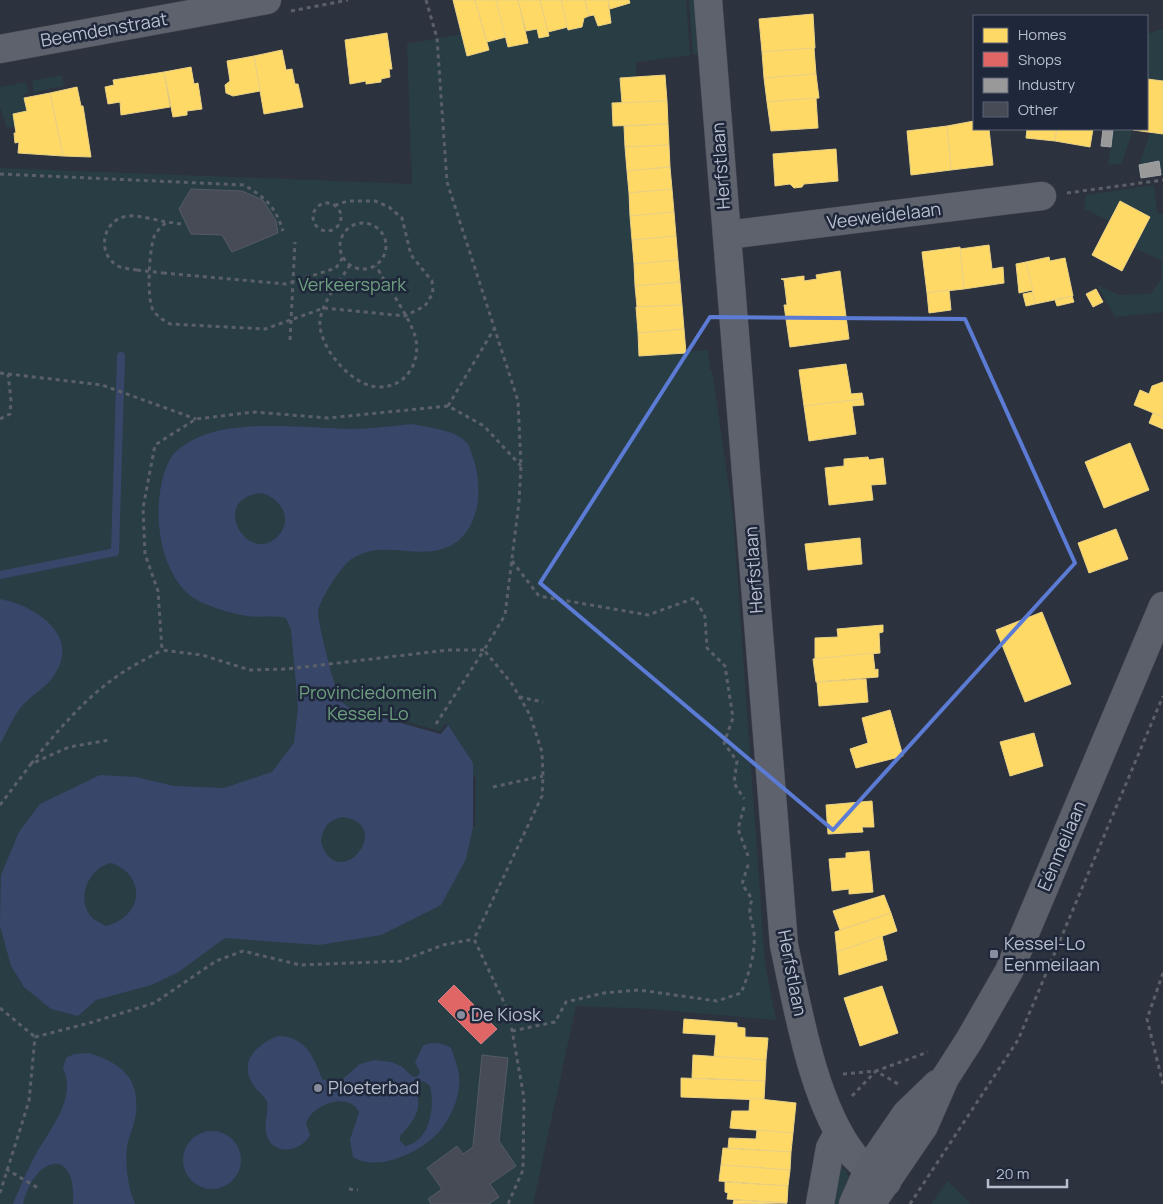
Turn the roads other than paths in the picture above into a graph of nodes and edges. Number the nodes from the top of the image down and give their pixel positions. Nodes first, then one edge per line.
1 (267, 0) edge
2 (708, 0) edge
3 (0, 50) edge
4 (1042, 196) dead end
5 (727, 235) junction
6 (1163, 606) edge
7 (945, 1078) junction
8 (834, 1124) junction
9 (878, 1175) junction
10 (820, 1204) edge
11 (853, 1204) edge
12 (871, 1204) edge

1 - 3 street, Beemdenstraat
2 - 5 street, Herfstlaan
4 - 5 street, Veeweidelaan
5 - 8 street, Herfstlaan
6 - 7 street, Eénmeilaan
7 - 9 street, Eénmeilaan
7 - 9 street, Eénmeilaan
8 - 9 street, Herfstlaan
8 - 10 street
9 - 11 street, Eénmeilaan
9 - 12 street, Eénmeilaan

